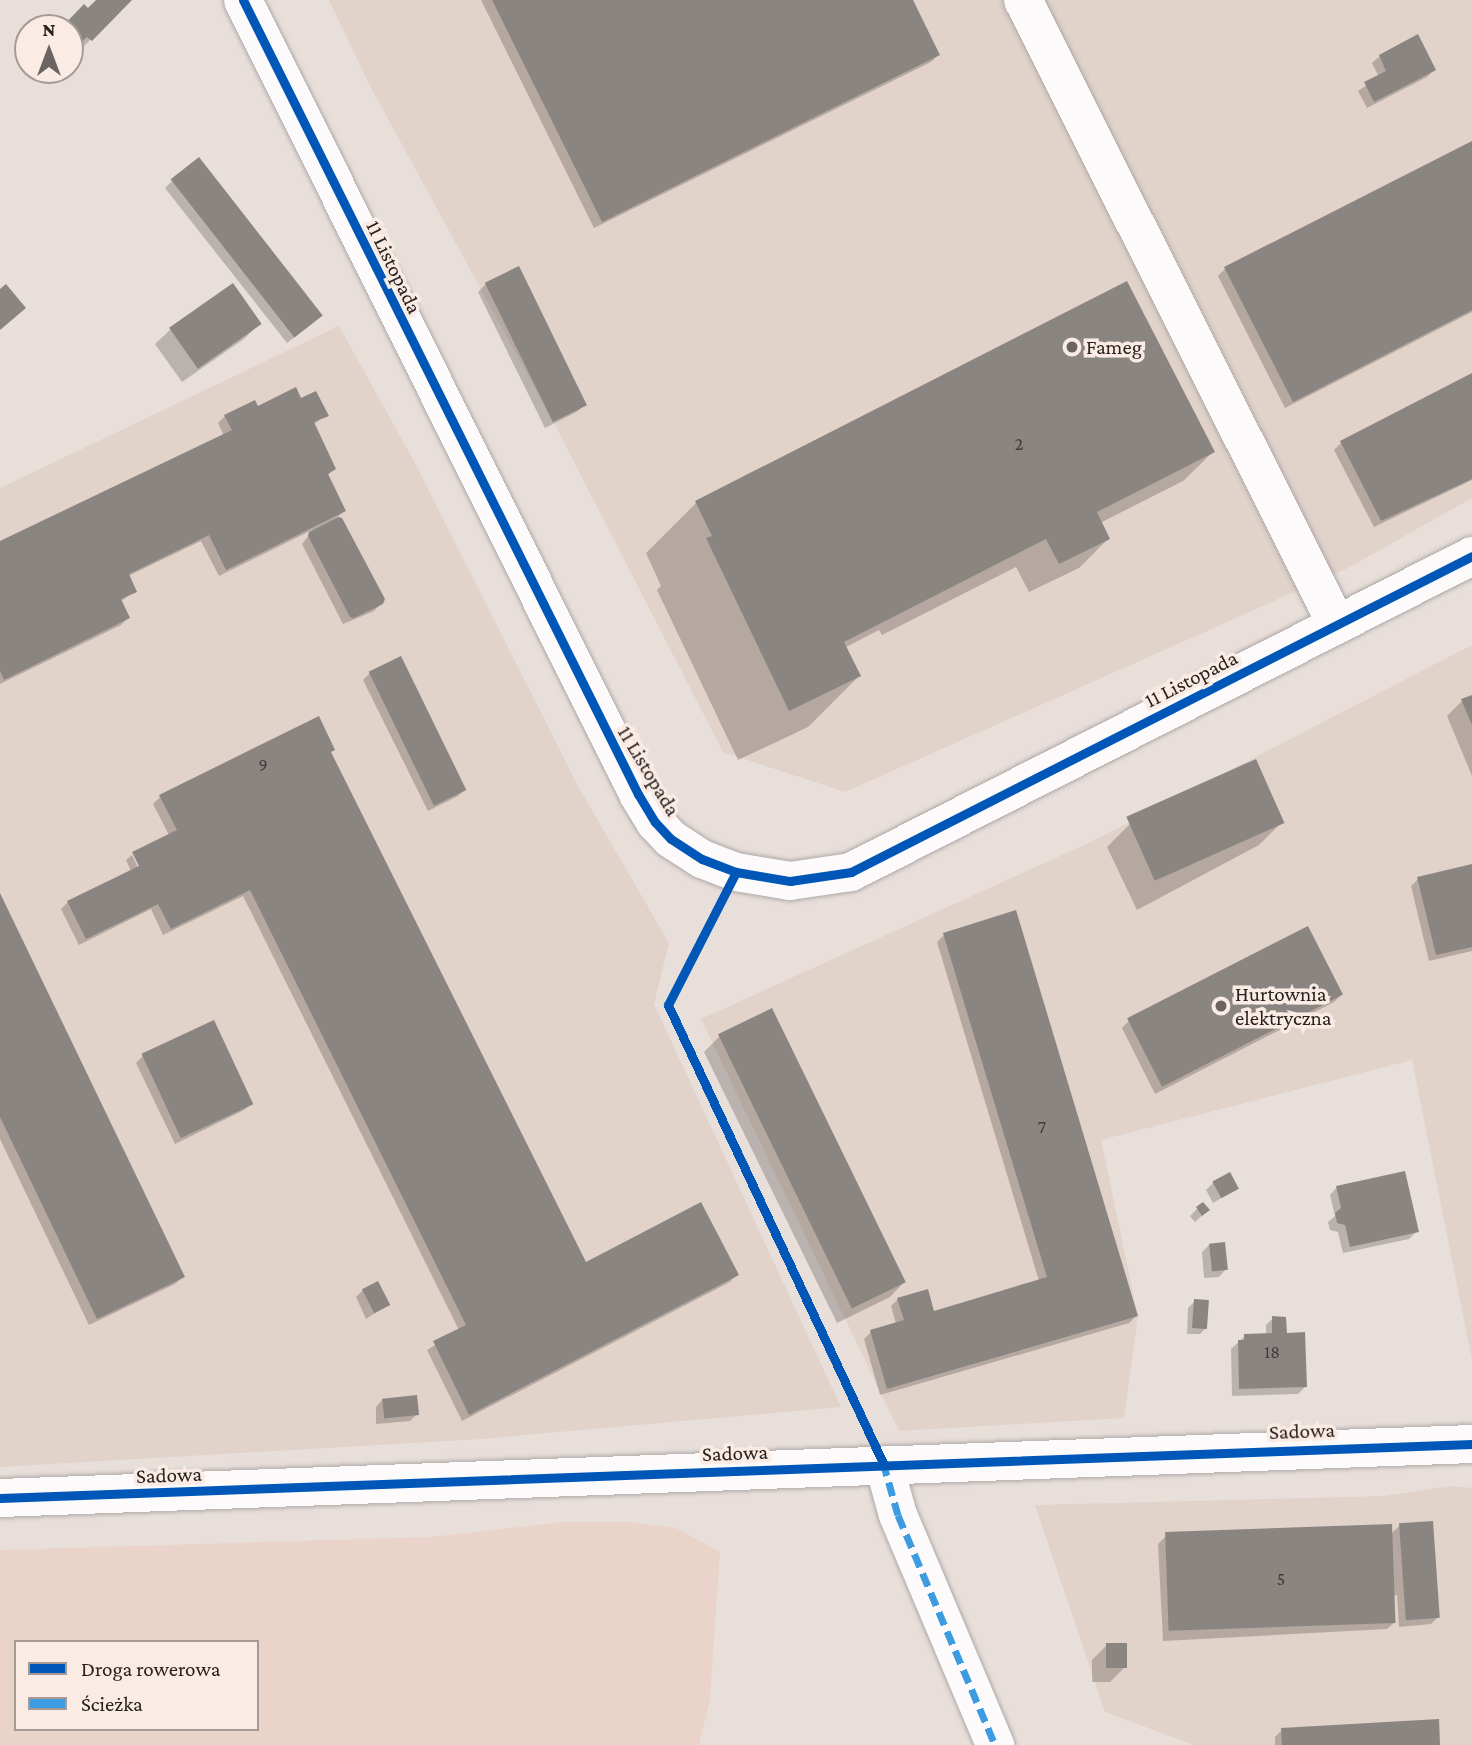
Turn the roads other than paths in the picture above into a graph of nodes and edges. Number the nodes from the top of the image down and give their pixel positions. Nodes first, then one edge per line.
1 (243, 0) edge
2 (1023, 0) edge
3 (1472, 555) edge
4 (1337, 625) junction
5 (1472, 1444) edge
6 (884, 1465) junction
7 (0, 1498) edge
8 (995, 1745) edge

1 - 4 street, 11 Listopada
2 - 4 street
3 - 4 street, 11 Listopada
5 - 6 street, Sadowa
6 - 7 street, Sadowa
6 - 8 street

